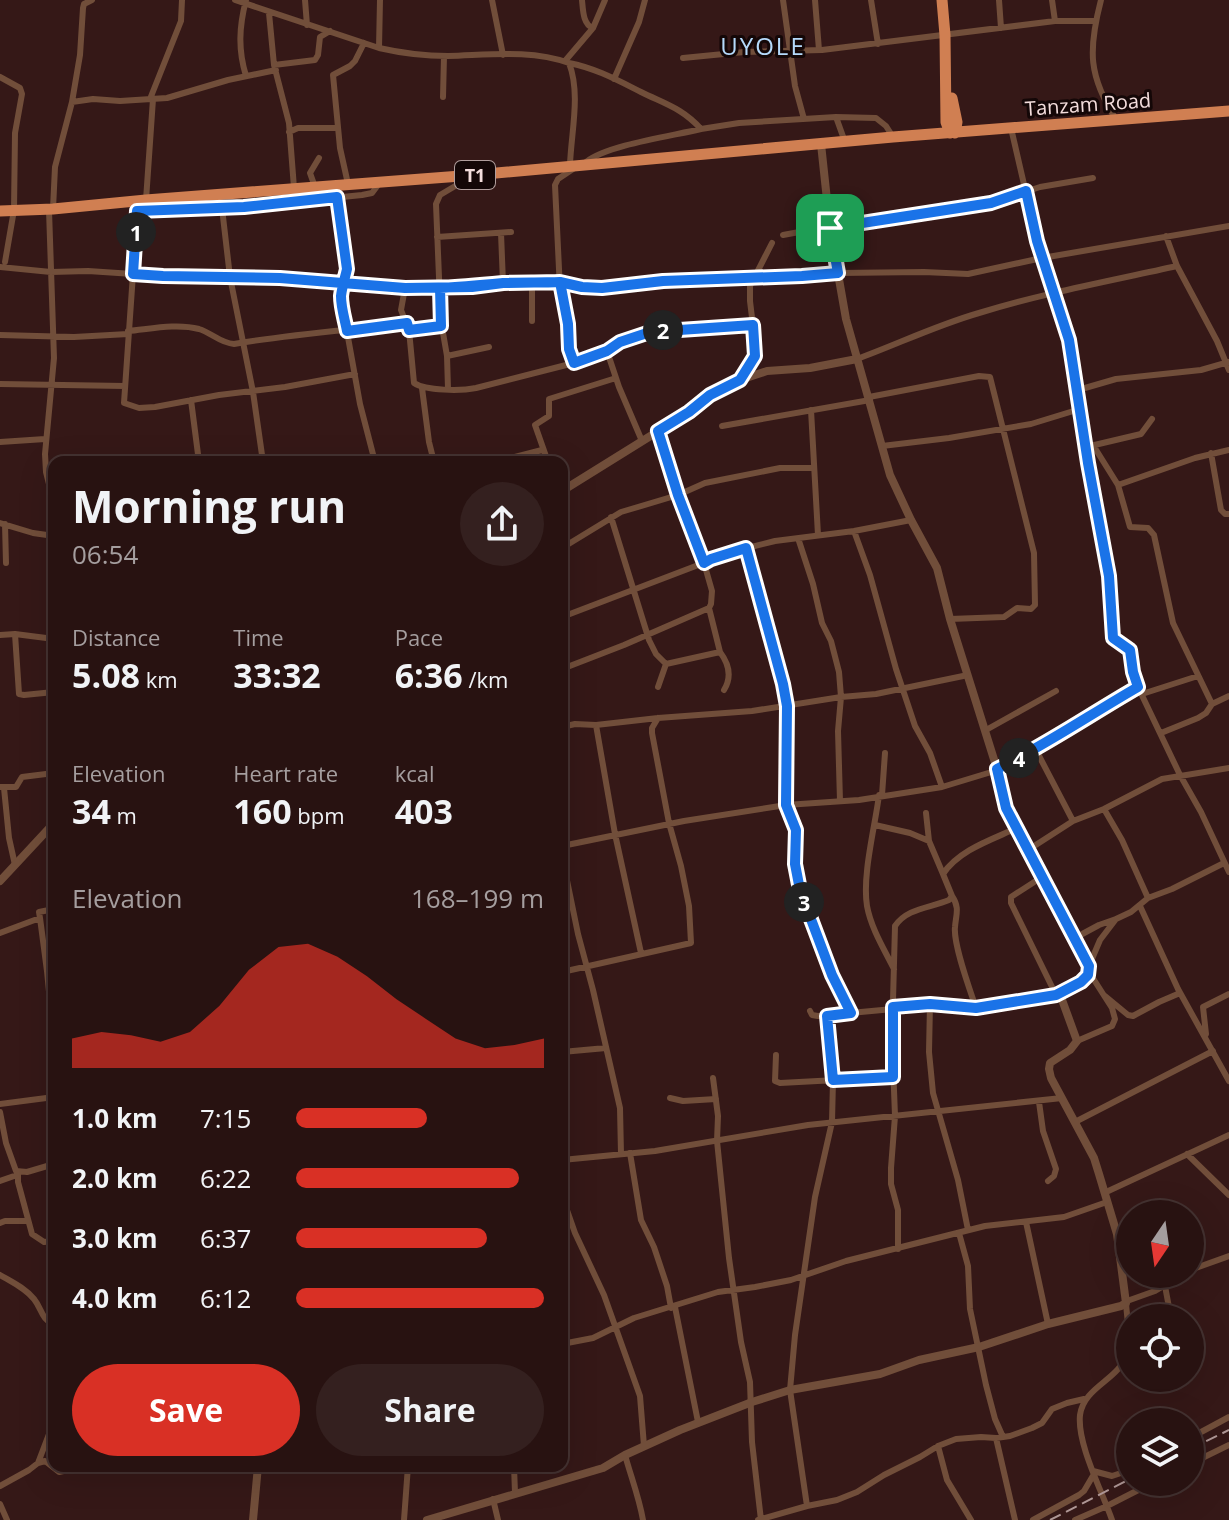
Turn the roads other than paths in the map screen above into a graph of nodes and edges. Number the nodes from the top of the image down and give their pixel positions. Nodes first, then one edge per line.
1 (89, 0) edge
2 (182, 0) edge
3 (235, 0) edge
4 (305, 0) edge
5 (380, 0) edge
6 (492, 0) edge
7 (582, 0) edge
8 (605, 0) edge
9 (635, 0) edge
10 (783, 0) edge
11 (815, 0) edge
12 (871, 0) edge
13 (942, 0) edge
14 (999, 0) edge
15 (1052, 0) edge
16 (1101, 0) edge
17 (644, 1) edge
18 (245, 2) edge
19 (269, 13) junction
20 (1055, 21) junction
21 (1096, 21) junction
22 (307, 25) junction
23 (593, 28) junction
24 (1001, 28) junction
25 (330, 31) junction
26 (945, 35) junction
27 (364, 43) junction
28 (878, 44) junction
29 (379, 48) junction
30 (819, 50) junction
31 (790, 51) junction
32 (503, 55) junction
33 (444, 56) junction
34 (683, 58) dead end
35 (567, 62) junction
36 (275, 68) junction
37 (246, 76) junction
38 (0, 77) edge
39 (614, 79) junction
40 (443, 97) dead end
41 (151, 99) junction
42 (72, 102) junction
43 (950, 107) junction
44 (1229, 111) edge
45 (836, 117) junction
46 (804, 119) junction
47 (1117, 121) junction
48 (338, 128) junction
49 (1011, 128) junction
50 (701, 129) junction
51 (989, 130) junction
52 (289, 132) junction
53 (953, 133) junction
54 (917, 135) junction
55 (893, 137) junction
56 (845, 142) junction
57 (821, 144) junction
58 (319, 158) dead end
59 (577, 165) junction
60 (474, 175) junction
61 (1093, 178) dead end
62 (381, 181) junction
63 (348, 184) junction
64 (315, 187) junction
65 (294, 188) junction
66 (1026, 191) junction
67 (337, 197) junction
68 (140, 204) junction
69 (222, 208) junction
70 (14, 210) junction
71 (51, 210) junction
72 (0, 211) edge
73 (1229, 226) edge
74 (830, 228) junction
75 (511, 232) dead end
76 (501, 233) junction
77 (783, 235) dead end
78 (1166, 236) junction
79 (437, 237) junction
80 (772, 243) dead end
81 (1042, 258) junction
82 (2, 263) edge
83 (1177, 266) junction
84 (51, 272) junction
85 (838, 273) junction
86 (133, 274) junction
87 (230, 277) junction
88 (754, 278) junction
89 (560, 282) junction
90 (343, 283) junction
91 (503, 283) junction
92 (532, 283) junction
93 (405, 288) junction
94 (440, 288) junction
95 (1053, 292) junction
96 (532, 321) dead end
97 (753, 325) junction
98 (408, 326) junction
99 (441, 326) junction
100 (347, 331) junction
101 (128, 332) junction
102 (0, 335) edge
103 (54, 336) junction
104 (243, 342) junction
105 (489, 347) dead end
106 (607, 351) junction
107 (447, 356) junction
108 (857, 359) junction
109 (574, 363) junction
110 (1228, 365) edge
111 (355, 374) junction
112 (616, 378) junction
113 (740, 380) junction
114 (0, 384) edge
115 (52, 385) junction
116 (125, 386) junction
117 (422, 388) junction
118 (448, 389) junction
119 (1078, 390) junction
120 (253, 392) junction
121 (870, 399) junction
122 (191, 400) junction
123 (1080, 409) junction
124 (811, 410) junction
125 (1152, 419) dead end
126 (722, 426) dead end
127 (1003, 429) junction
128 (658, 431) junction
129 (45, 439) junction
130 (642, 441) junction
131 (0, 442) edge
132 (882, 446) junction
133 (1090, 446) junction
134 (542, 450) junction
135 (1229, 450) edge
136 (1211, 453) junction
137 (198, 456) edge
138 (262, 456) edge
139 (373, 456) edge
140 (432, 456) edge
141 (524, 456) edge
142 (545, 456) edge
143 (814, 468) junction
144 (48, 480) edge
145 (1118, 485) junction
146 (568, 487) edge
147 (678, 495) junction
148 (1229, 514) edge
149 (611, 517) junction
150 (911, 520) junction
151 (2, 523) edge
152 (854, 531) junction
153 (48, 535) edge
154 (818, 535) junction
155 (798, 538) junction
156 (568, 545) edge
157 (746, 548) junction
158 (6, 563) dead end
159 (704, 563) junction
160 (633, 591) junction
161 (709, 608) junction
162 (568, 615) edge
163 (950, 619) junction
164 (648, 633) junction
165 (15, 634) junction
166 (0, 635) edge
167 (48, 638) edge
168 (720, 652) junction
169 (666, 664) junction
170 (568, 667) edge
171 (968, 675) junction
172 (1198, 676) junction
173 (658, 687) dead end
174 (904, 689) junction
175 (724, 690) dead end
176 (1140, 690) junction
177 (1056, 691) dead end
178 (48, 693) edge
179 (1229, 696) edge
180 (841, 697) junction
181 (1212, 704) junction
182 (787, 706) junction
183 (658, 718) junction
184 (596, 725) junction
185 (568, 726) edge
186 (986, 730) junction
187 (1161, 733) junction
188 (1036, 750) junction
189 (885, 753) dead end
190 (1229, 768) edge
191 (998, 770) junction
192 (48, 774) edge
193 (1180, 775) junction
194 (942, 787) junction
195 (2, 788) edge
196 (881, 795) junction
197 (840, 801) junction
198 (786, 805) junction
199 (1104, 809) junction
200 (926, 813) dead end
201 (1073, 821) junction
202 (669, 823) junction
203 (875, 825) junction
204 (1017, 828) junction
205 (48, 829) edge
206 (615, 834) junction
207 (929, 841) junction
208 (568, 845) edge
209 (1028, 850) junction
210 (1224, 863) junction
211 (15, 865) junction
212 (1229, 872) edge
213 (943, 874) junction
214 (1042, 877) junction
215 (0, 881) edge
216 (568, 886) edge
217 (952, 896) junction
218 (1148, 898) junction
219 (1140, 906) junction
220 (48, 910) edge
221 (40, 918) junction
222 (1116, 919) junction
223 (0, 933) edge
224 (1073, 939) junction
225 (641, 953) junction
226 (586, 966) junction
227 (894, 969) junction
228 (1089, 969) junction
229 (568, 970) edge
230 (48, 981) edge
231 (1060, 993) junction
232 (1102, 994) junction
233 (1229, 994) edge
234 (1182, 995) junction
235 (930, 1004) junction
236 (1203, 1007) junction
237 (893, 1008) junction
238 (976, 1008) junction
239 (810, 1011) dead end
240 (851, 1013) junction
241 (827, 1016) junction
242 (1077, 1041) junction
243 (1207, 1041) junction
244 (606, 1048) junction
245 (1213, 1051) junction
246 (568, 1052) edge
247 (776, 1055) dead end
248 (893, 1077) junction
249 (713, 1078) dead end
250 (833, 1080) junction
251 (1229, 1081) edge
252 (48, 1098) edge
253 (670, 1098) dead end
254 (1062, 1098) junction
255 (716, 1099) junction
256 (1039, 1102) junction
257 (0, 1104) edge
258 (0, 1112) edge
259 (938, 1112) junction
260 (895, 1116) junction
261 (832, 1122) junction
262 (1075, 1122) junction
263 (1229, 1135) edge
264 (717, 1141) junction
265 (630, 1153) junction
266 (621, 1154) junction
267 (1187, 1154) junction
268 (568, 1159) edge
269 (48, 1166) edge
270 (18, 1174) junction
271 (0, 1181) edge
272 (1048, 1181) dead end
273 (1229, 1195) edge
274 (1106, 1198) junction
275 (568, 1213) edge
276 (28, 1221) junction
277 (1026, 1222) junction
278 (0, 1223) edge
279 (968, 1230) junction
280 (959, 1233) junction
281 (48, 1242) edge
282 (898, 1249) junction
283 (1229, 1256) edge
284 (1204, 1265) edge
285 (0, 1275) edge
286 (805, 1275) junction
287 (1160, 1288) edge
288 (733, 1291) junction
289 (1126, 1302) junction
290 (673, 1307) junction
291 (48, 1322) edge
292 (1048, 1324) junction
293 (616, 1326) junction
294 (568, 1343) edge
295 (979, 1347) junction
296 (790, 1390) junction
297 (1084, 1399) junction
298 (752, 1402) junction
299 (1229, 1417) edge
300 (698, 1422) junction
301 (1204, 1430) edge
302 (48, 1436) edge
303 (1000, 1438) junction
304 (1229, 1445) edge
305 (644, 1446) junction
306 (938, 1446) junction
307 (625, 1455) junction
308 (1204, 1457) edge
309 (48, 1463) edge
310 (34, 1466) junction
311 (257, 1472) edge
312 (408, 1472) edge
313 (514, 1472) edge
314 (1094, 1472) junction
315 (1116, 1475) edge
316 (0, 1486) edge
317 (515, 1493) junction
318 (1127, 1496) edge
319 (493, 1499) junction
320 (0, 1504) edge
321 (807, 1506) junction
322 (1107, 1506) junction
323 (760, 1519) edge
324 (7, 1520) edge
325 (253, 1520) edge
326 (404, 1520) edge
327 (427, 1520) edge
328 (498, 1520) edge
329 (643, 1520) edge
330 (971, 1520) edge
331 (1015, 1520) edge
332 (1033, 1520) edge
333 (1075, 1520) edge
334 (1112, 1520) edge

1 - 42 street
2 - 41 street
3 - 18 street
4 - 22 street
5 - 29 street
6 - 32 street
7 - 23 street
8 - 23 street
9 - 17 street
10 - 31 street
11 - 30 street
12 - 28 street
13 - 26 highway
14 - 24 street
15 - 20 street
16 - 21 street
17 - 39 street
18 - 19 street
18 - 37 street
19 - 22 street
19 - 36 street
20 - 21 street
20 - 24 street
21 - 47 street
22 - 25 street
23 - 35 street
24 - 26 street
25 - 27 street
25 - 36 street
26 - 28 street
26 - 43 highway
27 - 29 street
27 - 48 street
28 - 30 street
29 - 33 street
30 - 31 street
31 - 34 street
31 - 46 street
32 - 33 street
32 - 35 street
33 - 40 street
35 - 39 street
35 - 59 street
36 - 37 street
36 - 52 street
37 - 41 street
38 - 70 street
39 - 50 street
41 - 42 street
41 - 68 street
42 - 71 street
43 - 51 highway
43 - 53 highway
43 - 54 highway
44 - 47 highway, Tanzam Road / T1
45 - 46 street
45 - 55 street
45 - 56 street
46 - 50 street
47 - 49 highway, Tanzam Road / T1
48 - 52 street
48 - 63 street
49 - 51 highway, Tanzam Road / T1
49 - 66 street
50 - 59 street
51 - 53 highway, Tanzam Road / T1
52 - 65 street
53 - 54 highway, T1
54 - 55 highway, T1
55 - 56 highway, T1
56 - 57 highway, T1
57 - 59 highway, T1
57 - 74 street
58 - 64 street
59 - 60 highway, T1
59 - 89 street
60 - 62 highway, T1
60 - 79 street
61 - 66 street
62 - 63 highway, T1
62 - 67 street
63 - 64 highway, T1
64 - 65 highway, T1
65 - 68 highway, T1
66 - 74 street
66 - 81 street
67 - 69 street
67 - 90 street
68 - 69 street
68 - 71 highway, T1
68 - 86 street
69 - 87 street
70 - 71 highway, T1
70 - 72 highway, T1
70 - 82 street
71 - 84 street
73 - 78 street
74 - 77 street
74 - 85 street
75 - 76 street
76 - 79 street
76 - 91 street
78 - 81 street
78 - 83 street
79 - 94 street
80 - 88 street
81 - 85 street
81 - 95 street
82 - 84 street
83 - 95 street
83 - 110 street
84 - 86 street
84 - 103 street
85 - 88 street
85 - 108 street
86 - 87 street
86 - 101 street
87 - 90 street
87 - 104 street
88 - 89 street
88 - 97 street
89 - 92 street
89 - 109 street
90 - 93 street
90 - 100 street
91 - 92 street
91 - 94 street
92 - 96 street
93 - 94 street
93 - 98 street
94 - 99 street
95 - 108 street
95 - 119 street
97 - 106 street
97 - 113 street
98 - 99 street
98 - 100 street
98 - 117 street
99 - 107 street
100 - 104 street
100 - 111 street
101 - 103 street
101 - 104 street
101 - 116 street
102 - 103 street
103 - 115 street
104 - 120 street
105 - 107 street
106 - 109 street
106 - 112 street
107 - 118 street
108 - 113 street
108 - 121 street
109 - 118 street
110 - 119 street
111 - 120 street
111 - 139 street
112 - 130 street
112 - 134 street
113 - 128 street
114 - 115 street
115 - 116 street
115 - 129 street
116 - 122 street
117 - 118 street
117 - 140 street
119 - 123 street
120 - 122 street
120 - 138 street
121 - 124 street
121 - 127 street
121 - 132 street
122 - 137 street
123 - 127 street
123 - 133 street
124 - 126 street
124 - 143 street
125 - 133 street
127 - 132 street
127 - 163 street
128 - 130 street
128 - 147 street
129 - 131 street
129 - 144 street
130 - 146 street
132 - 150 street
133 - 145 street
133 - 176 street
134 - 141 street
134 - 142 street
135 - 136 street
136 - 145 street
136 - 148 street
143 - 147 street
143 - 154 street
145 - 172 street
147 - 149 street
147 - 159 street
149 - 156 street
149 - 160 street
150 - 152 street
150 - 163 street
151 - 153 street
151 - 158 street
152 - 154 street
152 - 174 street
154 - 155 street
155 - 157 street
155 - 180 street
157 - 159 street
157 - 182 street
159 - 160 street
159 - 161 street
160 - 162 street
160 - 164 street
161 - 164 street
161 - 168 street
163 - 171 street
164 - 169 street
164 - 170 street
165 - 166 street
165 - 167 street
165 - 178 street
168 - 169 street
168 - 175 street
169 - 173 street
171 - 174 street
171 - 186 street
172 - 176 street
172 - 181 street
174 - 180 street
174 - 194 street
176 - 187 street
176 - 188 street
177 - 186 street
179 - 181 street
180 - 182 street
180 - 197 street
181 - 187 street
182 - 183 street
182 - 198 street
183 - 184 street
183 - 202 street
184 - 185 street
184 - 206 street
186 - 191 street
187 - 193 street
188 - 191 street
188 - 201 street
189 - 196 street
190 - 193 street
191 - 194 street
191 - 204 street
192 - 195 street
193 - 199 street
193 - 210 street
194 - 196 street
195 - 211 street
196 - 197 street
196 - 203 street
197 - 198 street
198 - 202 street
198 - 240 street
199 - 201 street
199 - 218 street
200 - 207 street
201 - 209 street
202 - 206 street
202 - 225 street
203 - 207 street
203 - 227 street
204 - 209 street
204 - 213 street
205 - 211 street
206 - 208 street
206 - 225 street
207 - 213 street
209 - 214 street
210 - 212 street
210 - 218 street
211 - 215 street
213 - 217 street
214 - 224 street
214 - 231 street
216 - 226 street
217 - 227 street
217 - 238 street
218 - 219 street
219 - 222 street
219 - 234 street
220 - 221 street
221 - 223 street
221 - 230 street
222 - 224 street
222 - 228 street
224 - 228 street
225 - 226 street
226 - 229 street
226 - 244 street
227 - 237 street
228 - 231 street
228 - 232 street
231 - 238 street
231 - 242 street
232 - 234 street
232 - 242 street
233 - 236 street
234 - 236 street
234 - 243 street
235 - 237 street
235 - 238 street
235 - 259 street
236 - 243 street
237 - 240 street
237 - 248 street
239 - 241 street
240 - 241 street
241 - 250 street
242 - 254 street
243 - 245 street
244 - 246 street
244 - 266 street
245 - 251 street
245 - 262 street
247 - 250 street
248 - 250 street
248 - 260 street
249 - 255 street
250 - 261 street
252 - 257 street
253 - 255 street
254 - 256 street
254 - 262 street
255 - 264 street
256 - 259 street
256 - 272 street
258 - 270 street
259 - 260 street
259 - 279 street
260 - 261 street
260 - 282 street
261 - 264 street
261 - 286 street
262 - 274 street
263 - 267 street
264 - 265 street
264 - 288 street
265 - 266 street
265 - 290 street
266 - 268 street
267 - 273 street
267 - 274 street
269 - 270 street
270 - 271 street
270 - 276 street
274 - 277 street
274 - 289 street
275 - 293 street
276 - 278 street
276 - 281 street
277 - 279 street
277 - 292 street
279 - 280 street
280 - 282 street
280 - 295 street
282 - 286 street
283 - 284 street
285 - 291 street
286 - 288 street
286 - 296 street
287 - 289 street
288 - 290 street
288 - 298 street
289 - 292 street
289 - 297 street
290 - 293 street
290 - 300 street
292 - 295 street
293 - 294 street
293 - 305 street
295 - 296 street
295 - 303 street
296 - 298 street
296 - 321 street
297 - 303 street
297 - 314 street
298 - 300 street
298 - 323 street
299 - 301 street
300 - 305 street
302 - 310 street
303 - 306 street
303 - 331 street
304 - 308 street
305 - 307 street
306 - 321 street
306 - 330 street
307 - 317 street
307 - 329 street
309 - 310 street
310 - 316 street
311 - 325 street
312 - 326 street
313 - 317 street
314 - 315 street
314 - 322 street
314 - 332 street
317 - 319 street
318 - 322 street
319 - 327 street
319 - 328 street
320 - 324 street
321 - 323 street
322 - 333 street
322 - 334 street

